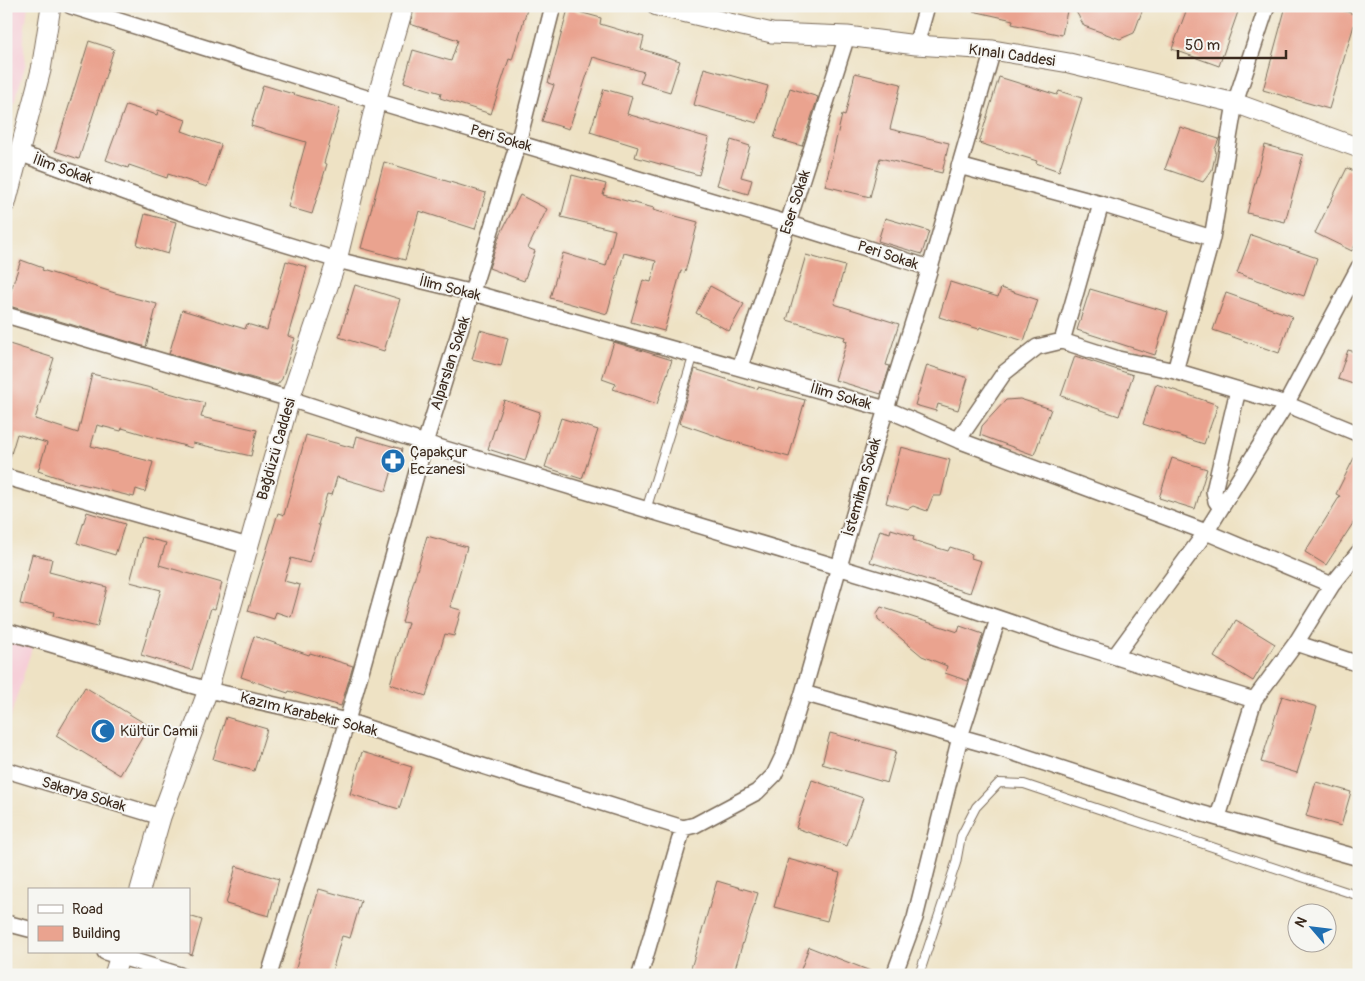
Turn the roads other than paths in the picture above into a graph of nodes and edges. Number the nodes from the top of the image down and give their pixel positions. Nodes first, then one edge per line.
1 (52, 6) edge
2 (71, 6) edge
3 (404, 6) edge
4 (553, 6) edge
5 (657, 6) edge
6 (927, 6) edge
7 (1267, 6) edge
8 (847, 36) junction
9 (916, 45) junction
10 (992, 50) junction
11 (376, 101) junction
12 (1235, 103) junction
13 (518, 143) junction
14 (1359, 148) edge
15 (19, 153) junction
16 (959, 166) junction
17 (6, 202) edge
18 (1101, 204) junction
19 (788, 223) junction
20 (1212, 238) junction
21 (337, 260) junction
22 (1359, 267) edge
23 (930, 268) junction
24 (473, 293) junction
25 (6, 315) edge
26 (1062, 341) junction
27 (694, 354) junction
28 (740, 367) junction
29 (1174, 371) junction
30 (1238, 390) junction
31 (290, 399) junction
32 (1286, 404) junction
33 (886, 409) junction
34 (1359, 434) edge
35 (958, 440) junction
36 (425, 443) junction
37 (6, 477) edge
38 (1221, 508) junction
39 (646, 510) junction
40 (1206, 532) junction
41 (248, 546) junction
42 (1359, 552) edge
43 (839, 567) junction
44 (1332, 585) junction
45 (998, 619) junction
46 (6, 631) edge
47 (1296, 643) junction
48 (1115, 656) junction
49 (1359, 664) edge
50 (208, 690) junction
51 (803, 693) junction
52 (1254, 700) junction
53 (347, 721) junction
54 (960, 737) junction
55 (6, 770) edge
56 (161, 817) junction
57 (1218, 817) junction
58 (689, 827) junction
59 (1359, 858) edge
60 (141, 888) edge
61 (1359, 896) edge
62 (6, 923) edge
63 (28, 929) edge
64 (115, 954) edge
65 (114, 975) edge
66 (180, 975) edge
67 (269, 975) edge
68 (640, 975) edge
69 (894, 975) edge
70 (919, 975) edge

1 - 15 street
2 - 11 street, Peri Sokak
3 - 11 street, Bağdüzü Caddesi
4 - 13 street, Alparslan Sokak
5 - 8 street, Kınalı Caddesi
6 - 9 street
7 - 12 street
8 - 9 street, Kınalı Caddesi
8 - 19 street, Eser Sokak
9 - 10 street, Kınalı Caddesi
10 - 12 street, Kınalı Caddesi
10 - 16 street, İstemihan Sokak
11 - 13 street, Peri Sokak
11 - 21 street, Bağdüzü Caddesi
12 - 14 street, Kınalı Caddesi
12 - 20 street
13 - 19 street, Peri Sokak
13 - 24 street, Alparslan Sokak
15 - 17 street
15 - 21 street, İlim Sokak
16 - 18 street
16 - 23 street, İstemihan Sokak
18 - 20 street
18 - 26 street
19 - 23 street, Peri Sokak
19 - 28 street, Eser Sokak
20 - 29 street
21 - 24 street, İlim Sokak
21 - 31 street, Bağdüzü Caddesi
22 - 32 street
23 - 33 street, İstemihan Sokak
24 - 27 street, İlim Sokak
24 - 36 street, Alparslan Sokak
25 - 31 street
26 - 29 street
26 - 35 street
27 - 28 street, İlim Sokak
27 - 39 lane
28 - 33 street, İlim Sokak
29 - 30 street
30 - 32 street
30 - 38 street
31 - 36 street
31 - 41 street, Bağdüzü Caddesi
32 - 34 street
32 - 38 street
33 - 35 street, İlim Sokak
33 - 43 street, İstemihan Sokak
35 - 40 street, İlim Sokak
36 - 39 street
36 - 53 street, Alparslan Sokak
37 - 41 street
38 - 40 street
39 - 43 street
40 - 44 street, İlim Sokak
40 - 48 street
41 - 50 street, Bağdüzü Caddesi
42 - 44 street
43 - 45 street
43 - 51 street, İstemihan Sokak
44 - 47 street
45 - 48 street
45 - 54 street
46 - 50 street, Kazım Karabekir Sokak
47 - 49 street
47 - 52 street
48 - 52 street
50 - 53 street, Kazım Karabekir Sokak
50 - 56 street, Bağdüzü Caddesi
51 - 54 street
51 - 58 street, İstemihan Sokak
52 - 57 street
53 - 58 street, Kazım Karabekir Sokak
53 - 67 street, Alparslan Sokak
54 - 57 street
54 - 69 street
55 - 56 street, Sakarya Sokak
56 - 60 street, Bağdüzü Caddesi
57 - 59 street
58 - 68 street
61 - 70 lane
62 - 63 street
64 - 65 street
64 - 66 street

